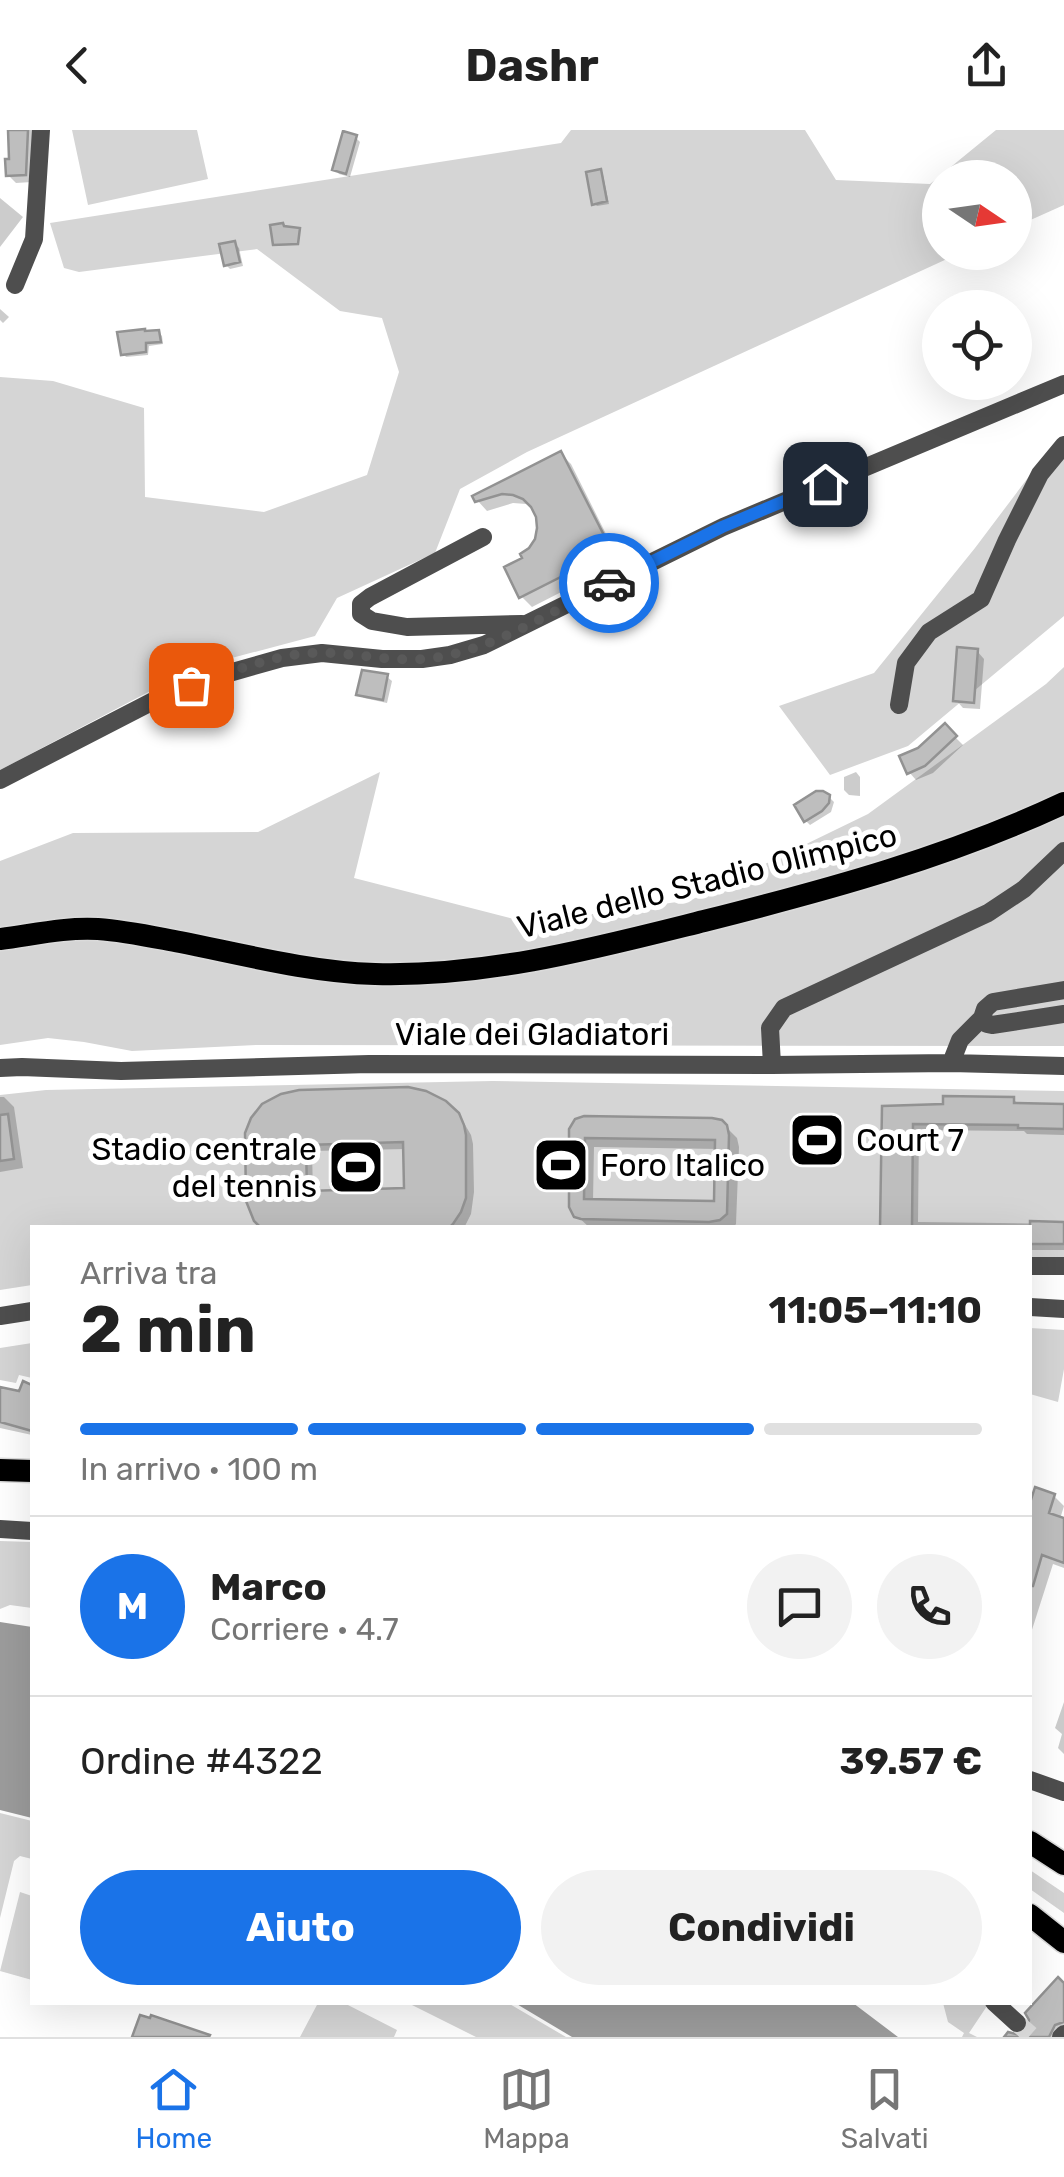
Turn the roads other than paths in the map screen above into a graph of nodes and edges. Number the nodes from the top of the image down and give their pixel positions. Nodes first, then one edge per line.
1 (41, 130) edge
2 (14, 284) dead end
3 (1064, 384) edge
4 (1064, 446) edge
5 (483, 537) dead end
6 (527, 624) junction
7 (899, 706) dead end
8 (0, 780) edge
9 (1064, 803) edge
10 (1064, 852) edge
11 (0, 939) edge
12 (1064, 990) edge
13 (1064, 1014) edge
14 (982, 1018) junction
15 (948, 1062) junction
16 (772, 1065) junction
17 (1064, 1066) edge
18 (0, 1068) edge
19 (1032, 1266) edge
20 (1064, 1266) edge
21 (1032, 1307) edge
22 (1064, 1309) edge
23 (30, 1311) edge
24 (0, 1316) edge
25 (0, 1470) edge
26 (30, 1471) edge
27 (0, 1528) edge
28 (30, 1531) edge
29 (1032, 1781) edge
30 (1064, 1792) edge
31 (1032, 1843) edge
32 (1064, 1864) edge
33 (1032, 1917) edge
34 (1064, 1942) edge
35 (997, 2005) edge
36 (1017, 2023) tunnel mouth

1 - 2 street
3 - 6 street
4 - 7 street
5 - 6 street
6 - 8 street
9 - 11 main road, Viale dello Stadio Olimpico
10 - 16 street
12 - 14 street
13 - 14 street
14 - 15 street
15 - 16 street, Viale dei Gladiatori
15 - 17 street, Viale dei Gladiatori
16 - 18 street, Viale dei Gladiatori
19 - 20 street
21 - 22 street
23 - 24 street
25 - 26 main road
27 - 28 street
29 - 30 street
31 - 32 main road
33 - 34 main road
35 - 36 street

